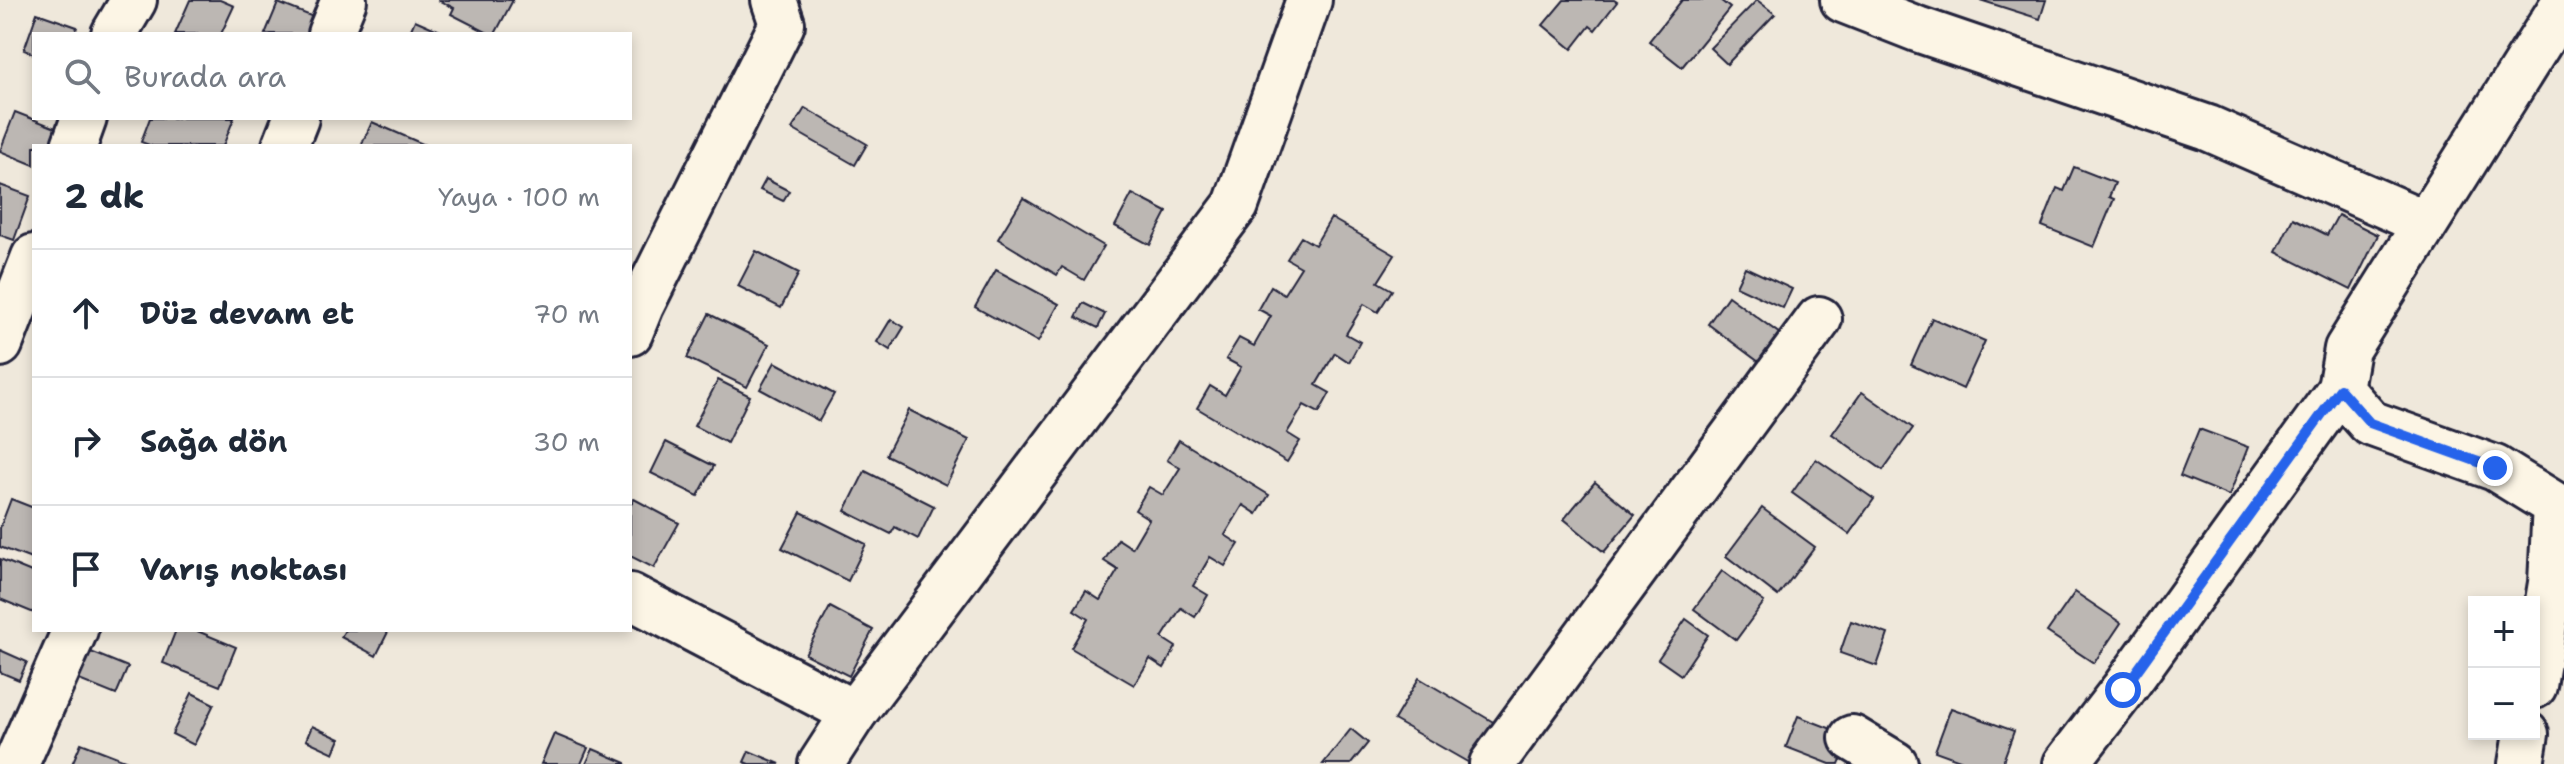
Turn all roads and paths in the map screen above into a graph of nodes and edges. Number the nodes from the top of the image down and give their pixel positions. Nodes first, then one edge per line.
1 (134, 0) edge
2 (344, 0) edge
3 (774, 0) edge
4 (1309, 0) edge
5 (1843, 0) edge
6 (2564, 3) edge
7 (115, 32) edge
8 (331, 32) edge
9 (2547, 61) edge
10 (83, 120) edge
11 (295, 120) edge
12 (75, 144) edge
13 (286, 144) edge
14 (2425, 223) junction
15 (32, 262) edge
16 (1819, 319) dead end
17 (632, 328) edge
18 (0, 344) edge
19 (2340, 389) junction
20 (2559, 505) edge
21 (632, 597) edge
22 (74, 632) edge
23 (2537, 668) edge
24 (854, 713) junction
25 (1852, 738) dead end
26 (2525, 740) edge
27 (16, 764) edge
28 (821, 764) edge
29 (1492, 764) edge
30 (1895, 764) edge
31 (2066, 764) edge
32 (2521, 764) edge

1 - 7 street
2 - 8 street
3 - 17 street
4 - 24 street
5 - 14 street
6 - 9 street
9 - 14 street
10 - 12 street
11 - 13 street
14 - 19 street
15 - 18 street
16 - 29 street
19 - 20 street
19 - 31 street
20 - 23 street
21 - 24 street
22 - 27 street
24 - 28 street
25 - 30 street
26 - 32 street

